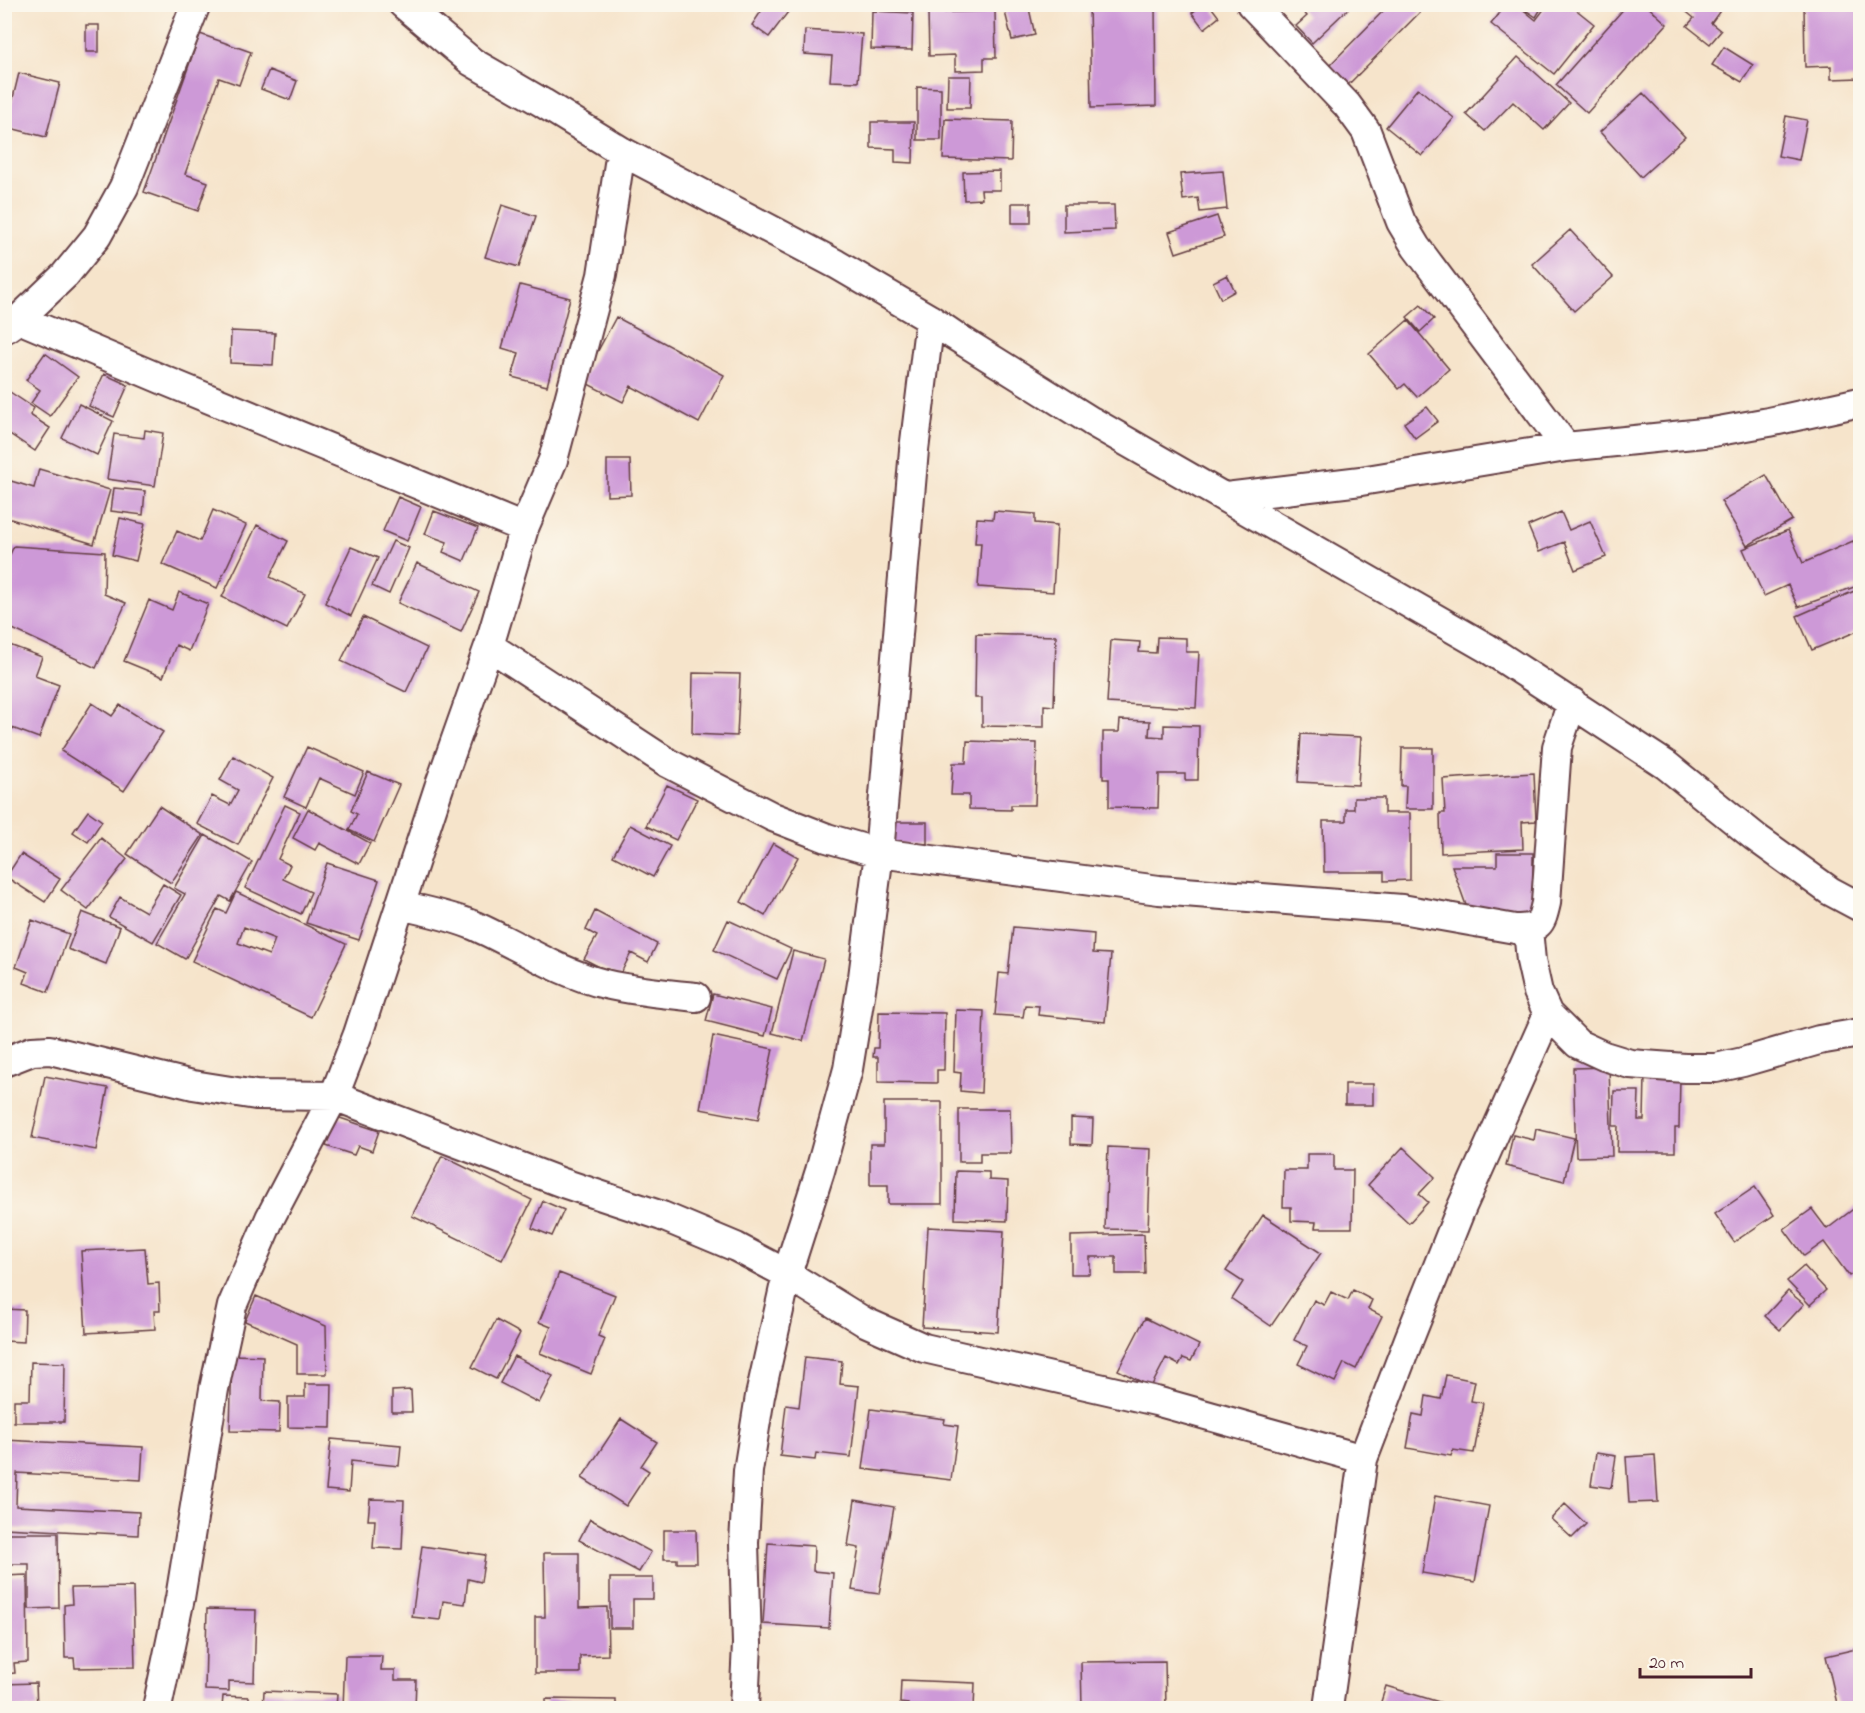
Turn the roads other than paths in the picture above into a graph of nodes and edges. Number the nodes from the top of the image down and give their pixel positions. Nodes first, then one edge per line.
1 (196, 4) edge
2 (403, 4) edge
3 (1251, 4) edge
4 (621, 151) junction
5 (930, 319) junction
6 (12, 324) edge
7 (1860, 402) edge
8 (1566, 447) junction
9 (1226, 497) junction
10 (524, 528) junction
11 (489, 646) junction
12 (1572, 702) junction
13 (879, 853) junction
14 (400, 905) junction
15 (1860, 907) edge
16 (1528, 929) junction
17 (696, 997) dead end
18 (1548, 1014) junction
19 (1860, 1033) edge
20 (4, 1062) edge
21 (334, 1096) junction
22 (787, 1274) junction
23 (1363, 1459) junction
24 (157, 1708) edge
25 (744, 1708) edge
26 (1328, 1708) edge

1 - 6 street
2 - 4 street
3 - 8 street
4 - 5 street
4 - 10 street
5 - 9 street
5 - 13 street
6 - 10 street
7 - 8 street
8 - 9 street
9 - 12 street
10 - 11 street
11 - 13 street
11 - 14 street
12 - 15 street
12 - 16 street
13 - 16 street
13 - 22 street
14 - 17 street
14 - 21 street
16 - 18 street
18 - 19 street
18 - 23 street
20 - 21 street
21 - 22 street
21 - 24 street
22 - 23 street
22 - 25 street
23 - 26 street

